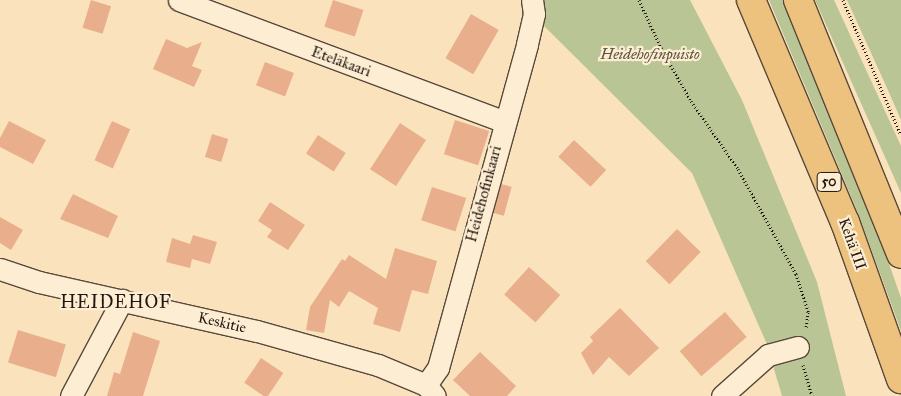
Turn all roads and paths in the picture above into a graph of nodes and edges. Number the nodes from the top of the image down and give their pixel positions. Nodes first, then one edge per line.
1 (179, 0) edge
2 (532, 0) edge
3 (639, 0) edge
4 (751, 0) edge
5 (798, 0) edge
6 (843, 0) edge
7 (503, 121) junction
8 (901, 135) edge
9 (901, 254) edge
10 (0, 269) edge
11 (122, 300) junction
12 (798, 347) junction
13 (901, 379) edge
14 (431, 391) edge
15 (71, 396) edge
16 (722, 396) edge
17 (812, 396) edge

1 - 7 street, Eteläkaari
2 - 7 street, Heidehofinkaari
3 - 12 path
4 - 13 highway, Kehä III / 50
5 - 9 highway
6 - 8 path
7 - 14 street, Heidehofinkaari
10 - 11 street, Keskitie
11 - 14 street, Keskitie
11 - 15 street
12 - 16 street
12 - 17 path

